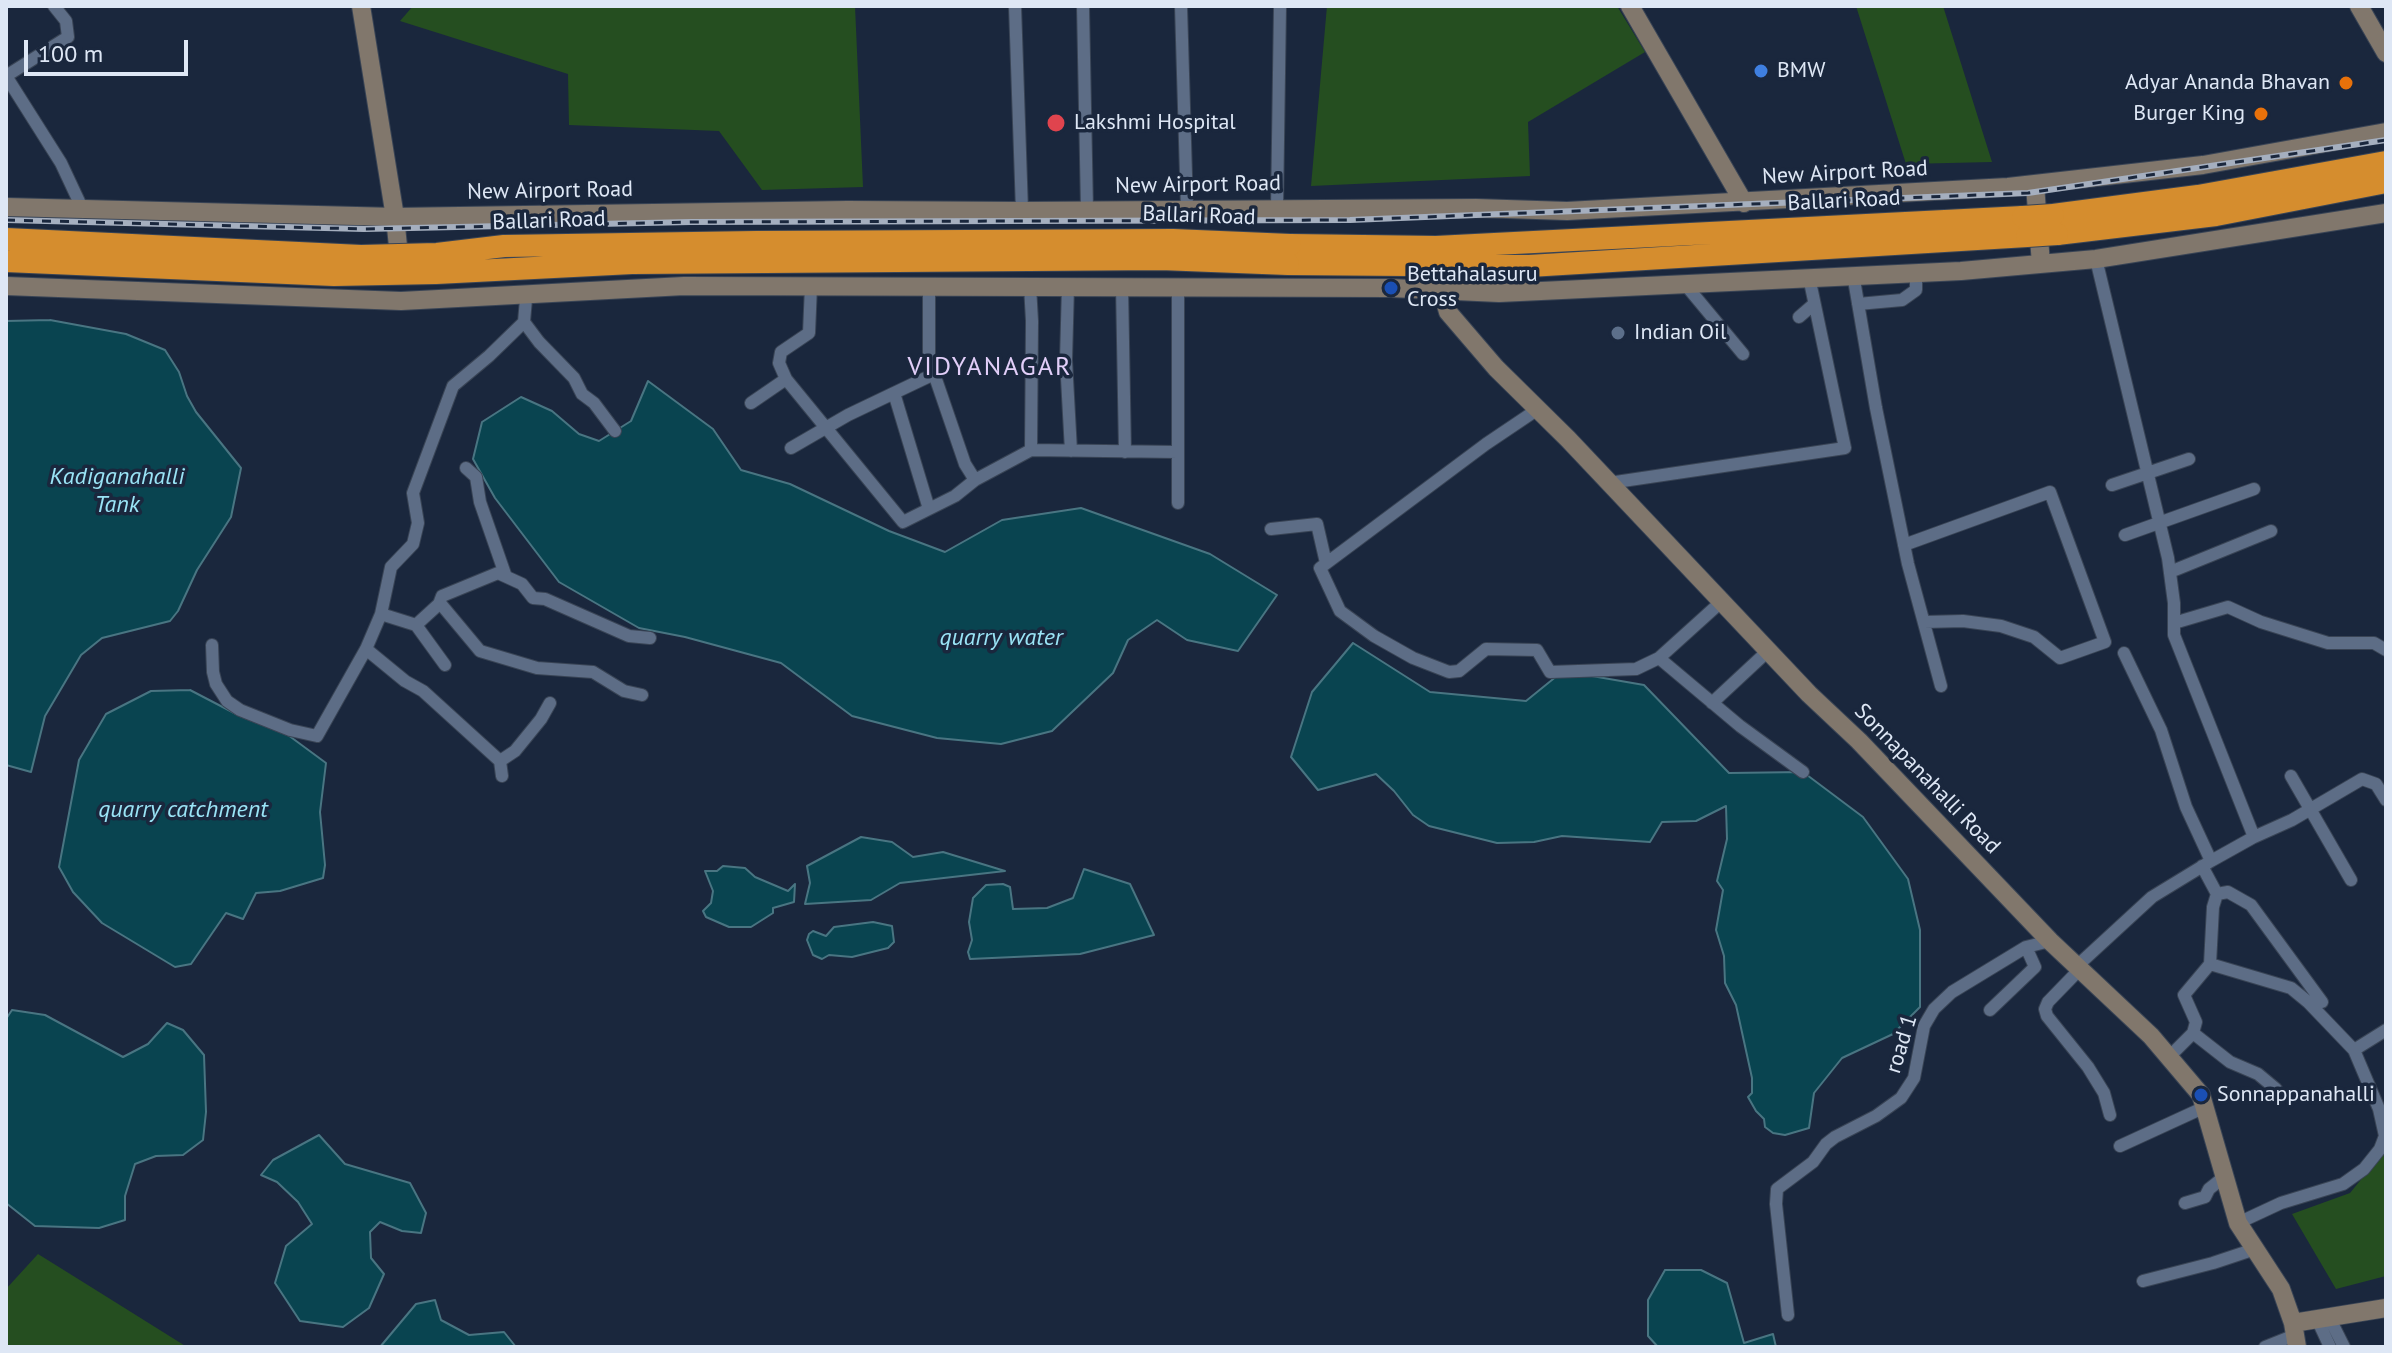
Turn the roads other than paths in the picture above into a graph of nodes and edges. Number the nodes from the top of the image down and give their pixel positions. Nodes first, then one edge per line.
1 (54, 6) edge
2 (361, 6) edge
3 (1015, 6) edge
4 (1083, 6) edge
5 (1181, 6) edge
6 (1280, 6) edge
7 (1630, 6) edge
8 (2359, 6) edge
9 (2386, 53) edge
10 (6, 76) edge
11 (2386, 132) edge
12 (2386, 162) edge
13 (2386, 182) edge
14 (2035, 185) junction
15 (1744, 203) junction
16 (6, 207) edge
17 (1277, 208) junction
18 (1187, 209) junction
19 (83, 210) junction
20 (1087, 210) junction
21 (1022, 211) junction
22 (2386, 213) edge
23 (395, 217) junction
24 (2055, 224) junction
25 (6, 239) edge
26 (1289, 254) junction
27 (2096, 259) junction
28 (6, 261) edge
29 (2041, 264) junction
30 (1916, 272) junction
31 (1853, 274) junction
32 (1809, 277) junction
33 (1684, 283) junction
34 (6, 286) edge
35 (811, 286) junction
36 (929, 286) junction
37 (1030, 286) junction
38 (1068, 286) junction
39 (1122, 286) junction
40 (1178, 287) junction
41 (1442, 291) junction
42 (526, 299) dead end
43 (401, 301) junction
44 (1814, 304) junction
45 (1858, 304) junction
46 (1799, 317) dead end
47 (524, 322) junction
48 (1743, 354) dead end
49 (934, 374) junction
50 (786, 379) junction
51 (894, 393) junction
52 (751, 403) dead end
53 (1538, 409) junction
54 (825, 427) junction
55 (615, 431) dead end
56 (791, 448) dead end
57 (1031, 450) junction
58 (1071, 451) junction
59 (1125, 452) junction
60 (1178, 452) junction
61 (2189, 459) dead end
62 (466, 468) dead end
63 (2147, 474) junction
64 (975, 480) junction
65 (1609, 483) junction
66 (2112, 485) dead end
67 (2254, 489) dead end
68 (1178, 503) dead end
69 (929, 509) junction
70 (2159, 523) junction
71 (1271, 529) dead end
72 (2271, 531) dead end
73 (2125, 535) dead end
74 (1904, 545) junction
75 (1326, 563) junction
76 (2170, 572) junction
77 (505, 574) junction
78 (1721, 602) junction
79 (440, 603) junction
80 (381, 614) junction
81 (1924, 622) junction
82 (2174, 623) junction
83 (416, 625) junction
84 (650, 638) dead end
85 (212, 645) dead end
86 (366, 649) junction
87 (1769, 650) junction
88 (2386, 650) edge
89 (2124, 653) dead end
90 (1659, 658) junction
91 (445, 665) dead end
92 (1941, 686) dead end
93 (642, 695) dead end
94 (550, 703) dead end
95 (1712, 703) junction
96 (500, 761) junction
97 (1803, 772) dead end
98 (502, 776) dead end
99 (2291, 776) dead end
100 (2386, 800) edge
101 (2309, 810) junction
102 (2254, 837) junction
103 (2206, 864) junction
104 (2351, 880) dead end
105 (2217, 894) junction
106 (2050, 941) junction
107 (2026, 947) junction
108 (2210, 964) junction
109 (2078, 967) junction
110 (2322, 1002) dead end
111 (1990, 1010) dead end
112 (2386, 1030) edge
113 (2193, 1033) junction
114 (2354, 1050) junction
115 (2169, 1057) junction
116 (2276, 1089) dead end
117 (2205, 1107) junction
118 (2110, 1115) dead end
119 (2120, 1146) dead end
120 (2224, 1177) junction
121 (2185, 1203) dead end
122 (2238, 1223) junction
123 (2255, 1249) junction
124 (2143, 1281) dead end
125 (2385, 1309) edge
126 (1788, 1315) dead end
127 (2323, 1318) junction
128 (2295, 1335) edge
129 (2265, 1347) edge
130 (2330, 1347) edge
131 (2344, 1347) edge

1 - 10 street
2 - 23 street
3 - 21 street
4 - 20 street
5 - 18 street
6 - 17 street
7 - 15 street
8 - 9 street
10 - 19 street
11 - 14 street, New Airport Road
12 - 24 highway, Ballari Road
13 - 24 highway, Ballari Road
14 - 15 street, New Airport Road
14 - 29 street
15 - 17 street, New Airport Road
16 - 19 street, New Airport Road
17 - 18 street, New Airport Road
18 - 20 street, New Airport Road
19 - 23 street, New Airport Road
20 - 21 street, New Airport Road
21 - 23 street, New Airport Road
22 - 27 street
23 - 43 street
24 - 26 highway, Ballari Road, bridge
25 - 26 highway, Ballari Road, bridge
26 - 28 highway, Ballari Road, bridge
27 - 29 street
27 - 63 street
29 - 30 street
30 - 31 street
30 - 45 street
31 - 32 street
31 - 45 street
32 - 33 street
32 - 44 street
33 - 41 street
33 - 48 street
34 - 43 street
35 - 36 street
35 - 43 street
35 - 50 street
36 - 37 street
36 - 49 street
37 - 38 street
37 - 57 street
38 - 39 street
38 - 58 street
39 - 40 street
39 - 59 street
40 - 41 street
40 - 60 street
41 - 53 street, Sonnapanahalli Road
42 - 47 street
44 - 46 street
44 - 65 street
45 - 74 street
47 - 55 street
47 - 80 street
49 - 51 street
49 - 64 street
50 - 52 street
50 - 54 street
51 - 54 street
51 - 69 street
53 - 65 street, Sonnapanahalli Road
53 - 75 street
54 - 56 street
54 - 69 street
57 - 58 street
57 - 64 street
58 - 59 street
59 - 60 street
60 - 68 street
61 - 63 street
62 - 77 street
63 - 66 street
63 - 70 street
64 - 69 street
65 - 78 street, Sonnapanahalli Road
67 - 70 street
70 - 73 street
70 - 76 street
71 - 75 street
72 - 76 street
74 - 81 street
74 - 81 street
75 - 90 street
76 - 82 street
77 - 79 street
77 - 84 street
78 - 87 street, Sonnapanahalli Road
78 - 90 street
79 - 83 street
79 - 93 street
80 - 83 street
80 - 86 street
81 - 92 street
82 - 88 street
82 - 102 street
83 - 91 street
85 - 86 street
86 - 96 street
87 - 95 street
87 - 106 street, Sonnapanahalli Road
89 - 103 street
90 - 95 street
94 - 96 street
95 - 97 street
96 - 98 street
99 - 101 street
100 - 101 street
101 - 102 street
101 - 104 street
102 - 103 street
103 - 105 street
103 - 109 street
105 - 108 street
105 - 110 street
106 - 107 street, road 1
106 - 109 street, Sonnapanahalli Road
107 - 111 street
107 - 126 street, road 1
108 - 113 street
108 - 114 street
109 - 115 street, Sonnapanahalli Road
109 - 118 street
112 - 114 street
113 - 115 street
113 - 116 street
114 - 122 street
115 - 117 street, Sonnapanahalli Road
117 - 119 street
117 - 120 street, Sonnapanahalli Road
120 - 121 street
120 - 122 street, Sonnapanahalli Road
122 - 123 street, Sonnapanahalli Road
123 - 124 street
123 - 128 street, Sonnapanahalli Road
125 - 127 street
127 - 128 street
127 - 130 street
127 - 131 street
128 - 129 street

